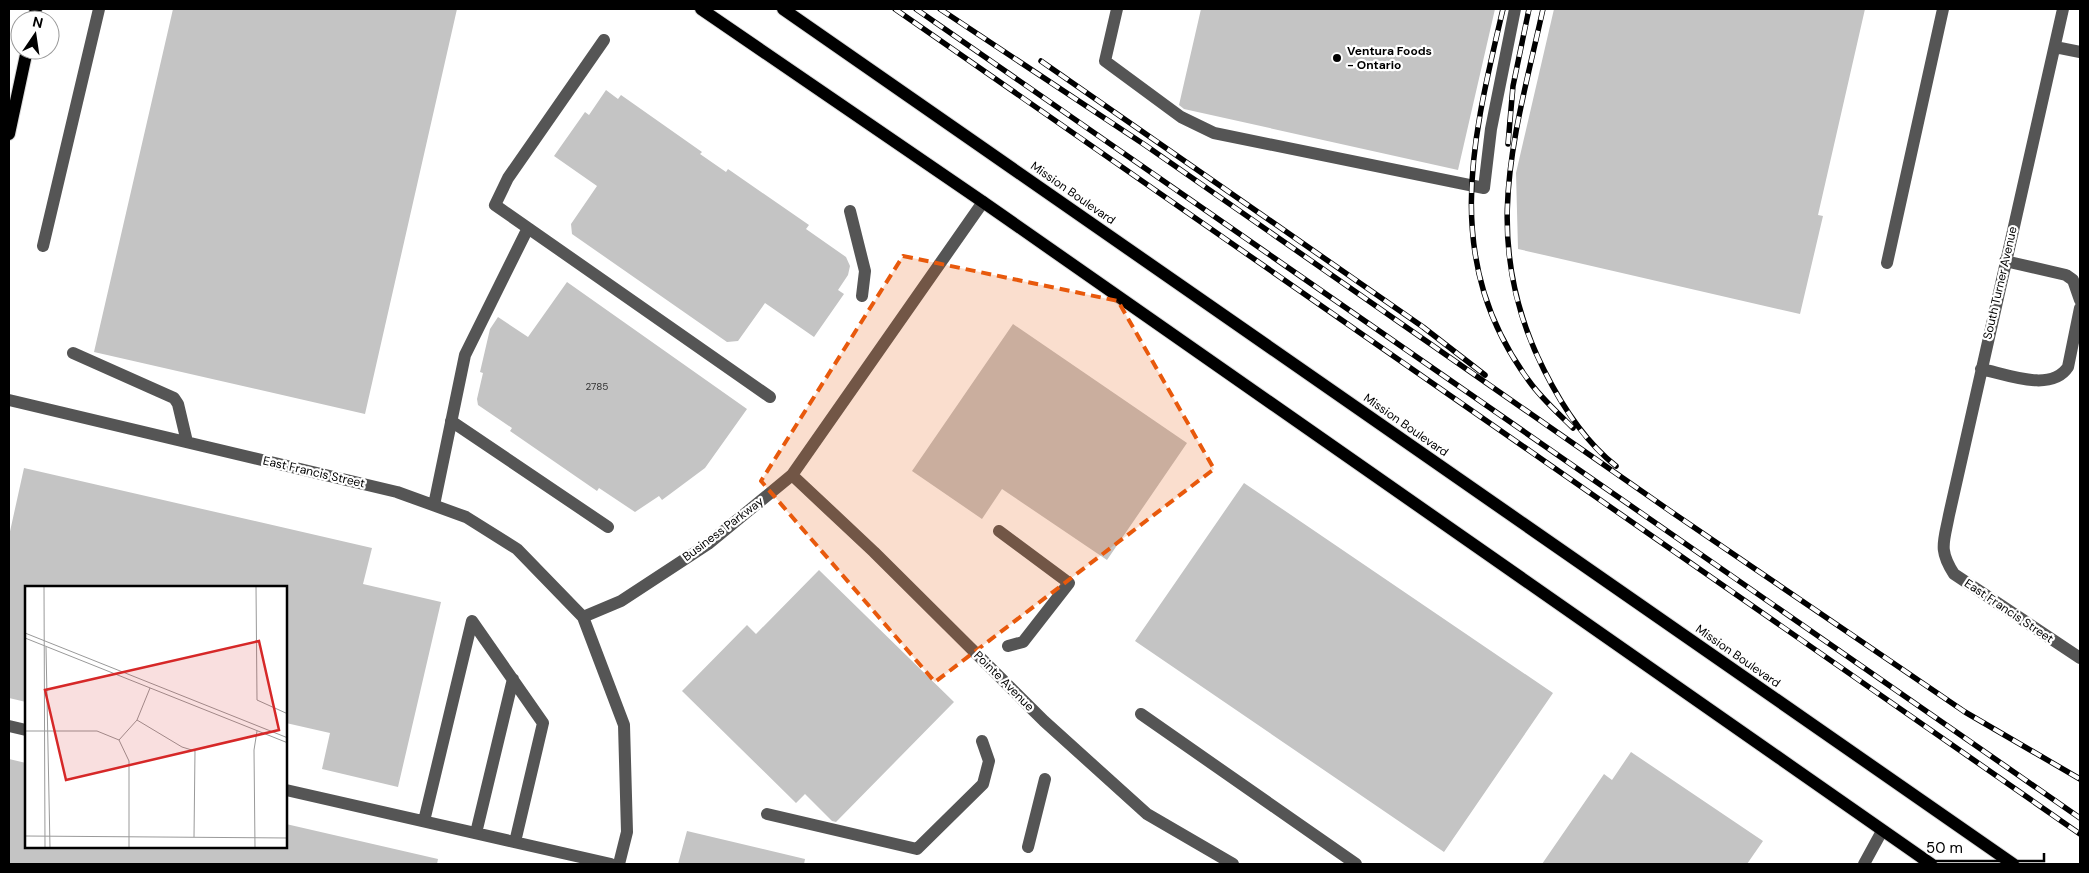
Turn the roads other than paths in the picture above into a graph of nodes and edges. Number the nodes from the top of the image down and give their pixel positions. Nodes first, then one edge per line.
1 (99, 9) edge
2 (701, 9) edge
3 (783, 9) edge
4 (1116, 9) edge
5 (1515, 9) edge
6 (1943, 9) edge
7 (2063, 9) edge
8 (604, 40) dead end
9 (2054, 47) junction
10 (2080, 52) edge
11 (25, 60) edge
12 (9, 134) edge
13 (983, 202) junction
14 (850, 211) dead end
15 (528, 228) junction
16 (43, 246) dead end
17 (2005, 261) junction
18 (1887, 263) dead end
19 (862, 296) dead end
20 (2080, 300) edge
21 (2080, 308) edge
22 (73, 353) dead end
23 (1981, 369) junction
24 (770, 397) dead end
25 (9, 400) edge
26 (451, 421) junction
27 (187, 442) junction
28 (792, 475) junction
29 (434, 505) junction
30 (608, 526) dead end
31 (999, 531) dead end
32 (1944, 557) joint
33 (583, 617) junction
34 (1008, 646) dead end
35 (2080, 658) edge
36 (512, 679) junction
37 (1141, 714) dead end
38 (9, 726) edge
39 (25, 730) edge
40 (982, 741) dead end
41 (1046, 779) dead end
42 (288, 790) edge
43 (767, 814) dead end
44 (424, 821) junction
45 (1882, 831) junction
46 (476, 834) junction
47 (515, 842) junction
48 (1028, 847) dead end
49 (558, 858) edge
50 (611, 864) edge
51 (619, 864) edge
52 (1233, 864) edge
53 (1356, 864) edge
54 (1864, 864) edge
55 (1930, 864) edge
56 (2013, 864) edge

1 - 16 street
2 - 13 main road
3 - 56 main road, Mission Boulevard
4 - 5 street
6 - 18 street
7 - 9 street, South Turner Avenue
8 - 15 street
9 - 10 street
9 - 17 street, South Turner Avenue
11 - 12 main road
13 - 28 street, Business Parkway
13 - 45 main road
14 - 19 street
15 - 24 street
15 - 26 street
17 - 20 street
17 - 23 street, South Turner Avenue
21 - 23 street
22 - 27 street
23 - 32 street, South Turner Avenue
25 - 27 street, East Francis Street
26 - 29 street
26 - 30 street
27 - 29 street, East Francis Street
28 - 33 street, Business Parkway
28 - 52 street, Pointe Avenue
29 - 33 street, East Francis Street
31 - 34 street
32 - 35 street, East Francis Street
33 - 51 street
36 - 44 street
36 - 46 street
36 - 47 street
37 - 53 street
38 - 39 street
40 - 43 street
41 - 48 street
42 - 44 street
44 - 46 street
45 - 54 street
45 - 55 main road
46 - 47 street
47 - 49 street
49 - 50 street

